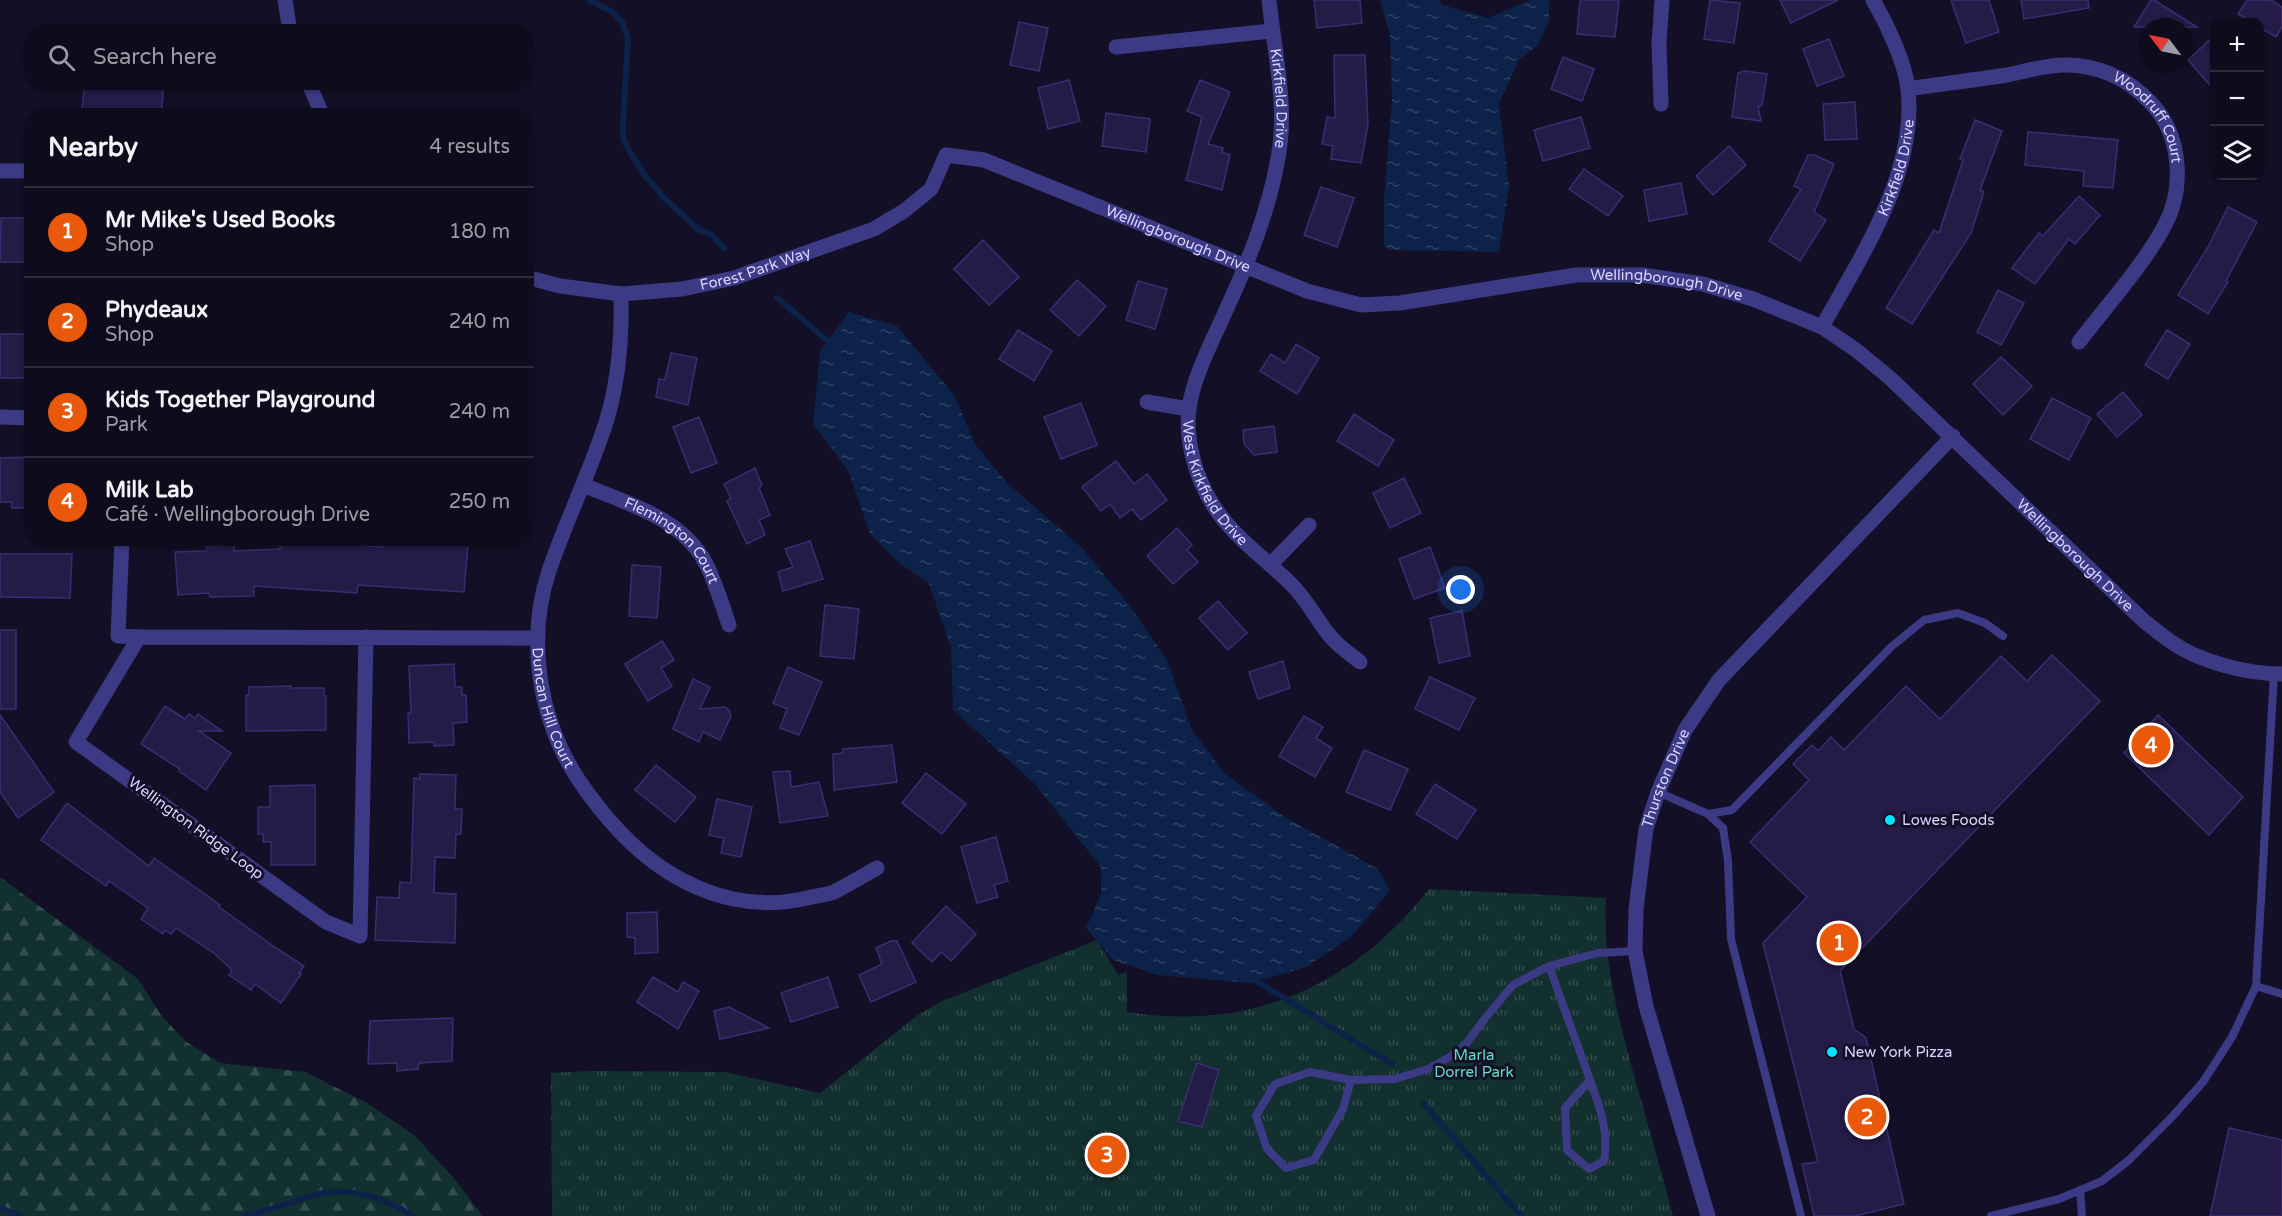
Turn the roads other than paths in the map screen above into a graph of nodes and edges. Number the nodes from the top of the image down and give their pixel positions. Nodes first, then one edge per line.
1 (285, 0) edge
2 (1269, 0) edge
3 (1662, 0) edge
4 (1873, 0) edge
5 (290, 24) edge
6 (1272, 31) junction
7 (1116, 47) dead end
8 (1908, 89) junction
9 (312, 90) edge
10 (1661, 104) dead end
11 (319, 108) edge
12 (946, 155) joint
13 (0, 171) edge
14 (24, 171) edge
15 (1245, 264) junction
16 (534, 279) edge
17 (621, 294) junction
18 (1822, 327) junction
19 (2079, 342) dead end
20 (1147, 402) dead end
21 (1189, 409) junction
22 (0, 417) edge
23 (24, 418) edge
24 (1953, 436) junction
25 (583, 485) junction
26 (1309, 525) dead end
27 (122, 546) edge
28 (1270, 566) junction
29 (729, 625) dead end
30 (2002, 636) dead end
31 (366, 637) junction
32 (139, 638) junction
33 (538, 638) junction
34 (1360, 662) dead end
35 (2278, 674) edge
36 (1658, 792) junction
37 (1708, 814) junction
38 (877, 868) dead end
39 (1635, 951) junction
40 (1549, 966) junction
41 (2256, 987) junction
42 (2282, 994) edge
43 (1351, 1080) junction
44 (1590, 1080) junction
45 (2080, 1190) junction
46 (1708, 1216) edge
47 (1801, 1216) edge
48 (1990, 1216) edge
49 (2082, 1216) edge

1 - 5 street
2 - 6 street, Kirkfield Drive
3 - 10 street
4 - 8 street, Kirkfield Drive
6 - 7 street
6 - 15 street, Kirkfield Drive
8 - 18 street, Kirkfield Drive
8 - 19 street, Woodruff Court
9 - 11 street
12 - 15 street, Wellingborough Drive
12 - 17 street, Forest Park Way
13 - 14 street
15 - 18 street, Wellingborough Drive
15 - 21 street, West Kirkfield Drive
16 - 17 street, Forest Park Way
17 - 25 street, Duncan Hill Court
18 - 24 street, Wellingborough Drive
20 - 21 street
21 - 28 street, West Kirkfield Drive
22 - 23 street
24 - 35 street, Wellingborough Drive
24 - 36 street, Thurston Drive
25 - 29 street, Flemington Court
25 - 33 street, Duncan Hill Court
26 - 28 street
27 - 32 street
28 - 34 street, West Kirkfield Drive
30 - 37 lane
31 - 32 street
31 - 32 street, Wellington Ridge Loop
31 - 33 street
33 - 38 street, Duncan Hill Court
35 - 41 lane
36 - 37 lane
36 - 39 street, Thurston Drive
37 - 47 lane
39 - 40 lane
39 - 46 street, Thurston Drive
40 - 43 lane
40 - 44 lane
41 - 42 lane
41 - 45 lane
43 - 43 lane
44 - 44 lane
45 - 48 lane
45 - 49 lane

